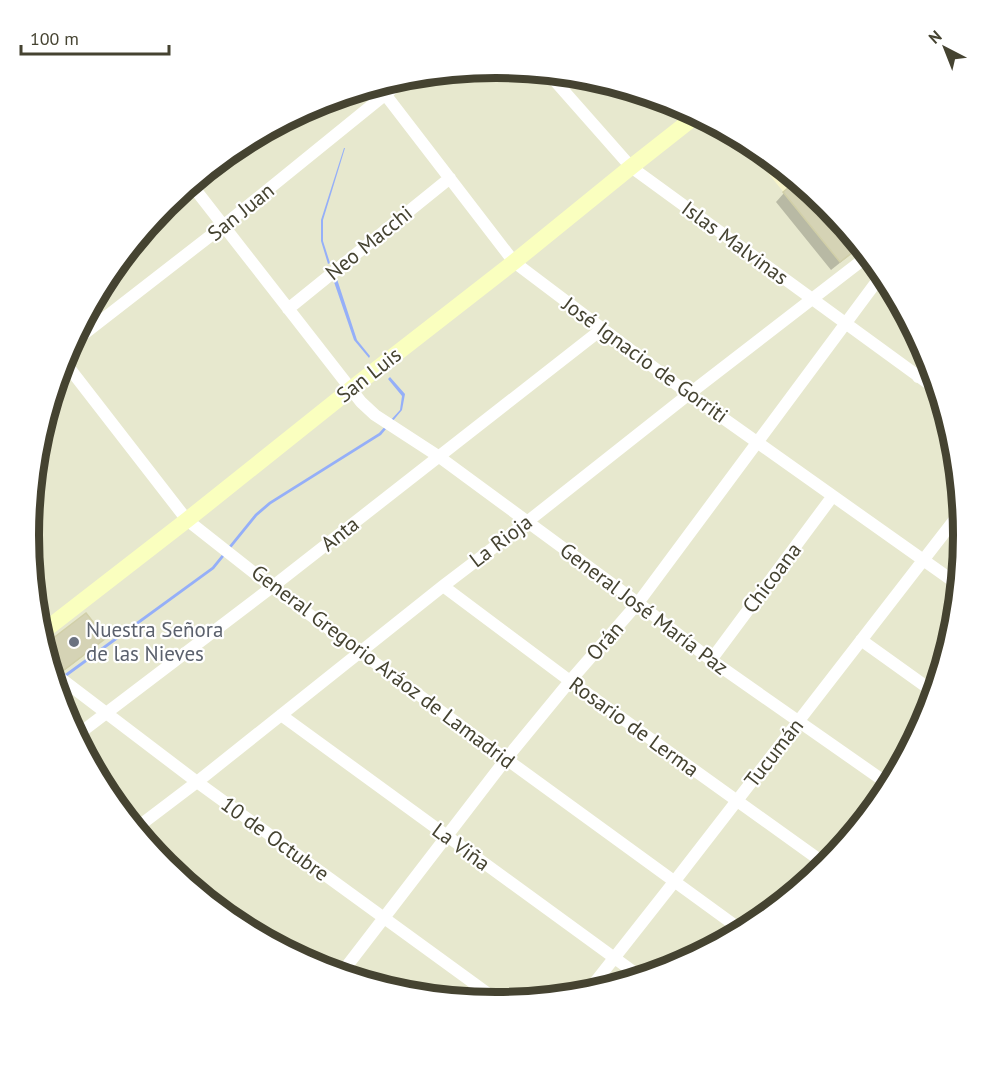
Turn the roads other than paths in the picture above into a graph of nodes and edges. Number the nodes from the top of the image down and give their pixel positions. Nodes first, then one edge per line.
1 (556, 82) edge
2 (384, 93) edge
3 (377, 94) edge
4 (690, 121) edge
5 (631, 167) junction
6 (450, 178) junction
7 (196, 191) edge
8 (223, 226) junction
9 (862, 261) edge
10 (514, 262) junction
11 (877, 281) edge
12 (812, 300) junction
13 (288, 309) junction
14 (845, 325) junction
15 (602, 329) junction
16 (87, 332) edge
17 (70, 369) edge
18 (923, 370) edge
19 (918, 377) junction
20 (928, 384) edge
21 (351, 389) junction
22 (689, 393) junction
23 (759, 442) junction
24 (438, 456) junction
25 (832, 496) junction
26 (187, 520) junction
27 (953, 521) edge
28 (527, 522) junction
29 (923, 560) junction
30 (951, 580) edge
31 (443, 586) junction
32 (272, 587) junction
33 (638, 603) junction
34 (49, 627) edge
35 (861, 640) junction
36 (361, 651) junction
37 (711, 660) junction
38 (62, 679) edge
39 (570, 681) junction
40 (928, 688) edge
41 (106, 712) junction
42 (281, 715) junction
43 (798, 721) junction
44 (83, 731) edge
45 (506, 759) junction
46 (883, 780) edge
47 (197, 782) junction
48 (737, 801) junction
49 (142, 824) edge
50 (446, 836) junction
51 (819, 860) edge
52 (674, 882) junction
53 (383, 918) junction
54 (735, 926) edge
55 (614, 958) junction
56 (346, 968) edge
57 (633, 972) edge
58 (595, 982) edge
59 (487, 993) edge

1 - 5 street, Islas Malvinas
2 - 6 street, José Ignacio de Gorriti
3 - 8 street, San Juan
4 - 5 street, San Luis
5 - 10 street, San Luis
5 - 12 street, Islas Malvinas
6 - 10 street, José Ignacio de Gorriti
6 - 13 street, Neo Macchi
7 - 8 street, General José María Paz
8 - 13 street, General José María Paz
8 - 16 street, San Juan
9 - 12 street, La Rioja
10 - 15 street, José Ignacio de Gorriti
10 - 21 street, San Luis
11 - 14 street, Orán
12 - 14 street, Islas Malvinas
12 - 22 street, La Rioja
13 - 21 street, General José María Paz
14 - 19 street, Islas Malvinas
14 - 23 street, Orán
15 - 22 street, José Ignacio de Gorriti
15 - 24 street, Anta
17 - 26 street, General Gregorio Aráoz de Lamadrid
18 - 19 street
19 - 20 street, Islas Malvinas
21 - 24 street, General José María Paz
21 - 26 street, San Luis
22 - 23 street, José Ignacio de Gorriti
22 - 28 street, La Rioja
23 - 25 street, José Ignacio de Gorriti
23 - 33 street, Orán
24 - 28 street, General José María Paz
24 - 32 street, Anta
25 - 29 street, José Ignacio de Gorriti
25 - 37 street, Chicoana
26 - 32 street, General Gregorio Aráoz de Lamadrid
26 - 34 street, San Luis
27 - 29 street, Tucumán
28 - 31 street, La Rioja
28 - 33 street, General José María Paz
29 - 30 street, José Ignacio de Gorriti
29 - 35 street, Tucumán
31 - 36 street, La Rioja
31 - 39 street, Rosario de Lerma
32 - 36 street, General Gregorio Aráoz de Lamadrid
32 - 41 street, Anta
33 - 37 street, General José María Paz
33 - 39 street, Orán
35 - 40 street
35 - 43 street, Tucumán
36 - 42 street, La Rioja
36 - 45 street, General Gregorio Aráoz de Lamadrid
37 - 43 street, General José María Paz
38 - 41 street, 10 de Octubre
39 - 45 street, Orán
39 - 48 street, Rosario de Lerma
41 - 44 street, Anta
41 - 47 street, 10 de Octubre
42 - 47 street, La Rioja
42 - 50 street, La Viña
43 - 46 street, General José María Paz
43 - 48 street, Tucumán
45 - 50 street, Orán
45 - 52 street, General Gregorio Aráoz de Lamadrid
47 - 49 street, La Rioja
47 - 53 street, 10 de Octubre
48 - 51 street, Rosario de Lerma
48 - 52 street, Tucumán
50 - 53 street, Orán
50 - 55 street, La Viña
52 - 54 street, General Gregorio Aráoz de Lamadrid
52 - 55 street, Tucumán
53 - 56 street, Orán
53 - 59 street, 10 de Octubre
55 - 57 street, La Viña
55 - 58 street, Tucumán

